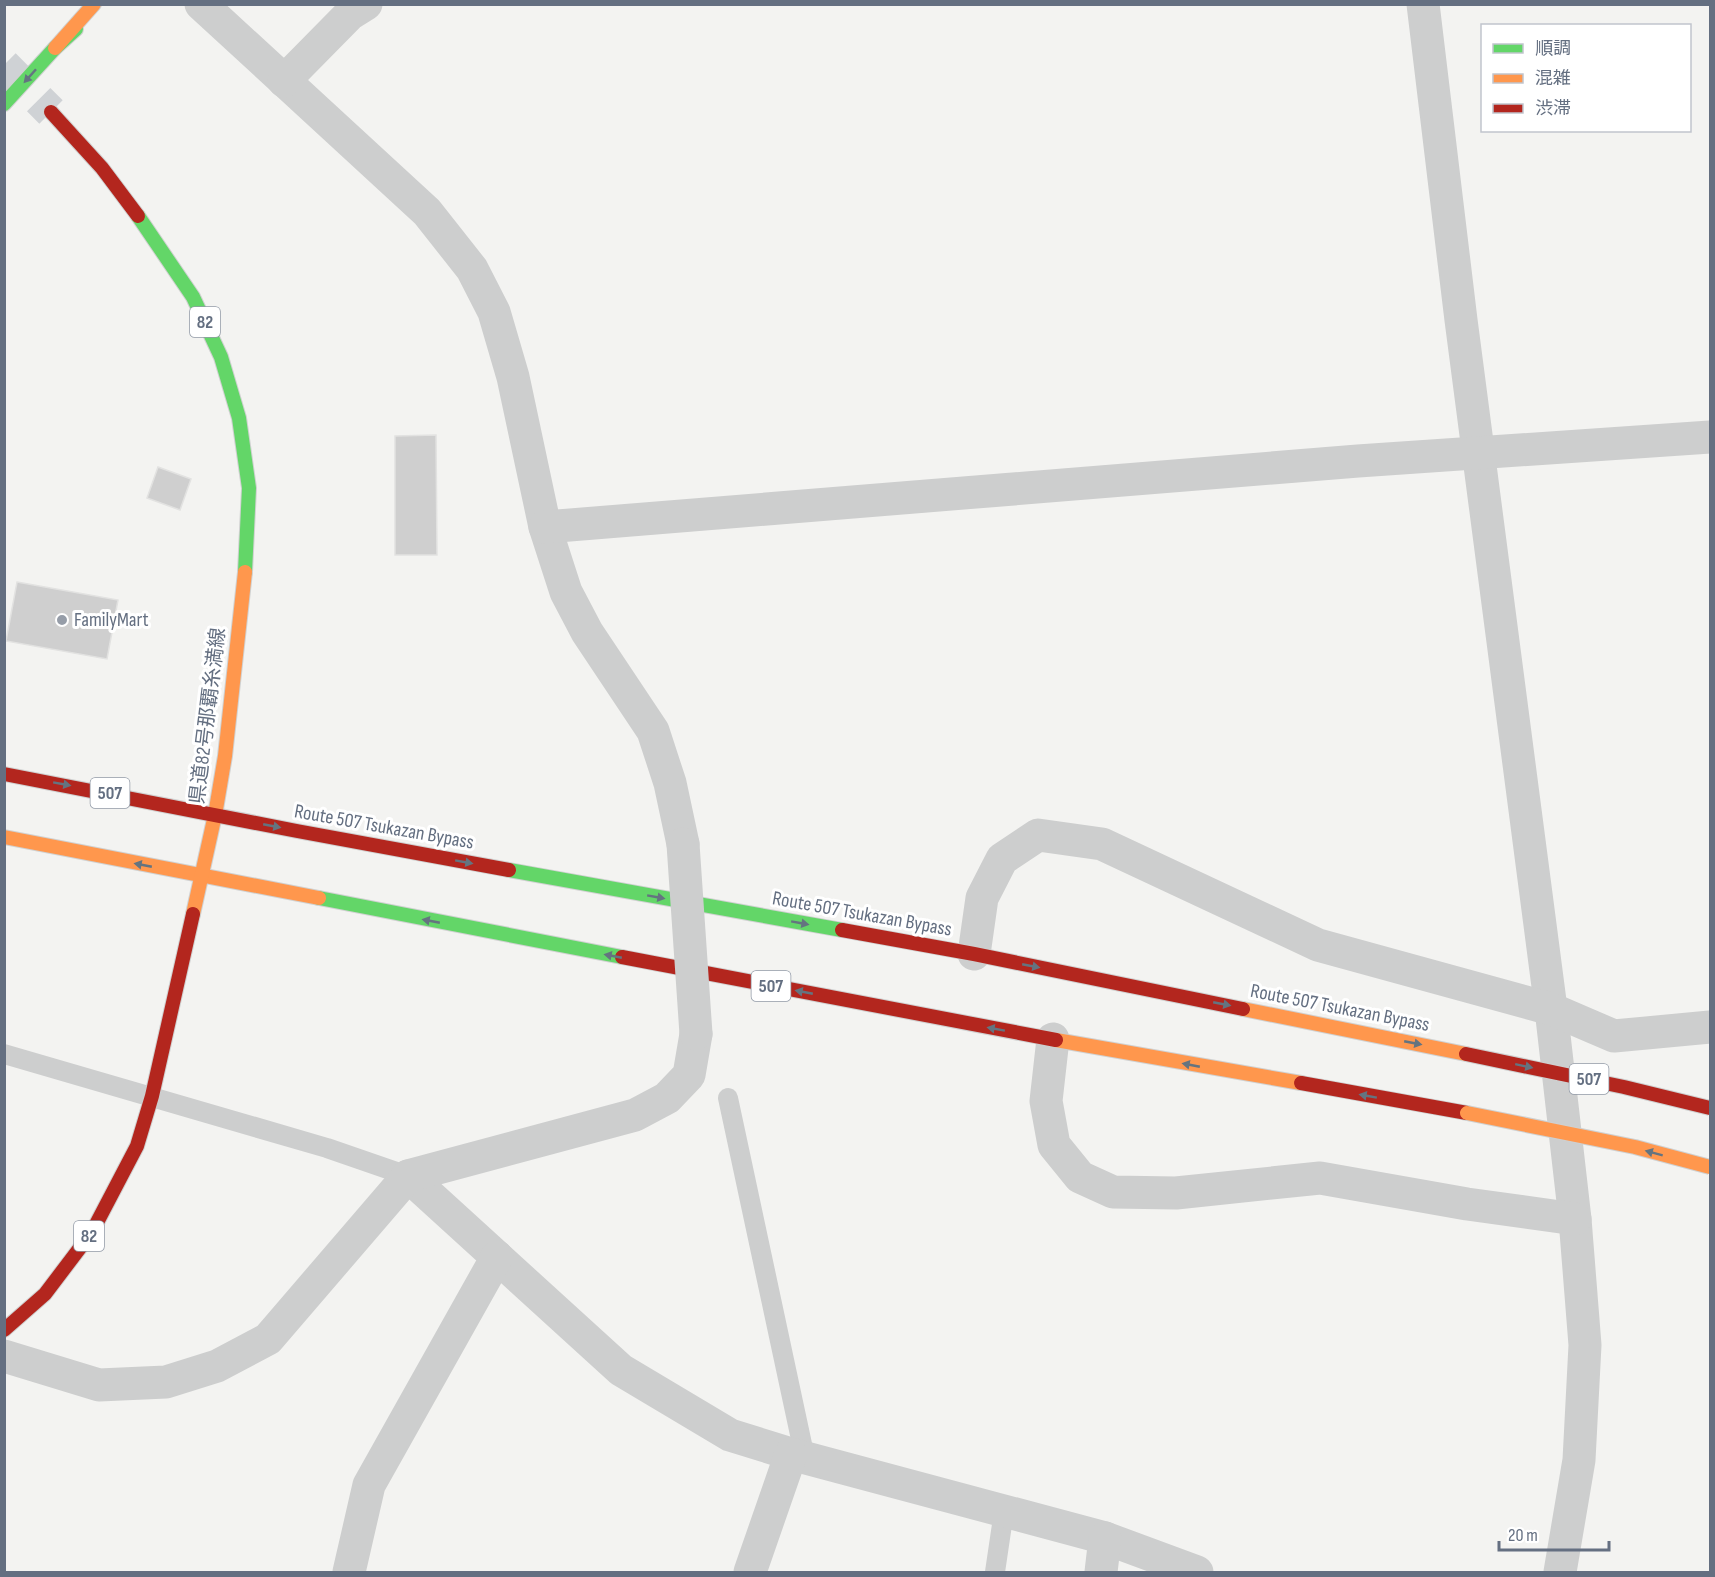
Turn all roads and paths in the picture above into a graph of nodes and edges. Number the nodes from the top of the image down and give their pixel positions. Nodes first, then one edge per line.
1 (94, 4) edge
2 (105, 4) edge
3 (201, 4) edge
4 (366, 4) edge
5 (1423, 4) edge
6 (55, 48) junction
7 (284, 81) junction
8 (4, 104) edge
9 (51, 112) tunnel mouth
10 (1710, 437) edge
11 (1479, 453) junction
12 (545, 527) junction
13 (4, 774) edge
14 (215, 815) junction
15 (4, 837) edge
16 (200, 876) junction
17 (974, 954) junction
18 (1551, 1009) junction
19 (1710, 1027) edge
20 (1053, 1039) junction
21 (4, 1054) edge
22 (152, 1096) junction
23 (728, 1098) dead end
24 (1710, 1108) edge
25 (1710, 1167) edge
26 (408, 1176) junction
27 (1575, 1220) junction
28 (497, 1257) junction
29 (4, 1330) edge
30 (4, 1356) edge
31 (798, 1456) junction
32 (1004, 1511) junction
33 (1105, 1538) junction
34 (349, 1572) edge
35 (750, 1572) edge
36 (994, 1572) edge
37 (1101, 1572) edge
38 (1197, 1572) edge
39 (1560, 1572) edge

1 - 6 main road
2 - 6 main road
3 - 7 street
4 - 7 street
5 - 11 street
6 -> 8 main road
7 - 12 street
9 - 14 main road, 県道82号那覇糸満線 / 82
10 - 11 street
11 - 12 street
11 - 18 street
12 - 26 street, bridge
13 -> 14 main road, Route 507 Tsukazan Bypass / 507
14 - 16 main road, 県道82号那覇糸満線 / 82
14 -> 17 main road, Route 507 Tsukazan Bypass / 507
16 -> 15 main road, 507
20 -> 16 main road, 507
16 - 22 main road, 県道82号那覇糸満線 / 82
17 - 18 street
17 -> 24 main road, Route 507 Tsukazan Bypass / 507, bridge
18 - 19 street
18 - 27 street
25 -> 20 main road, 507, bridge
20 - 27 street
21 - 22 lane
22 - 26 lane
22 - 29 main road, 県道82号那覇糸満線 / 82
23 - 31 lane
26 - 28 street
26 - 30 street
27 - 39 street
28 - 31 street
28 - 34 street
31 - 32 street
31 - 35 street
32 - 33 street
32 - 36 lane
33 - 37 street
33 - 38 street

